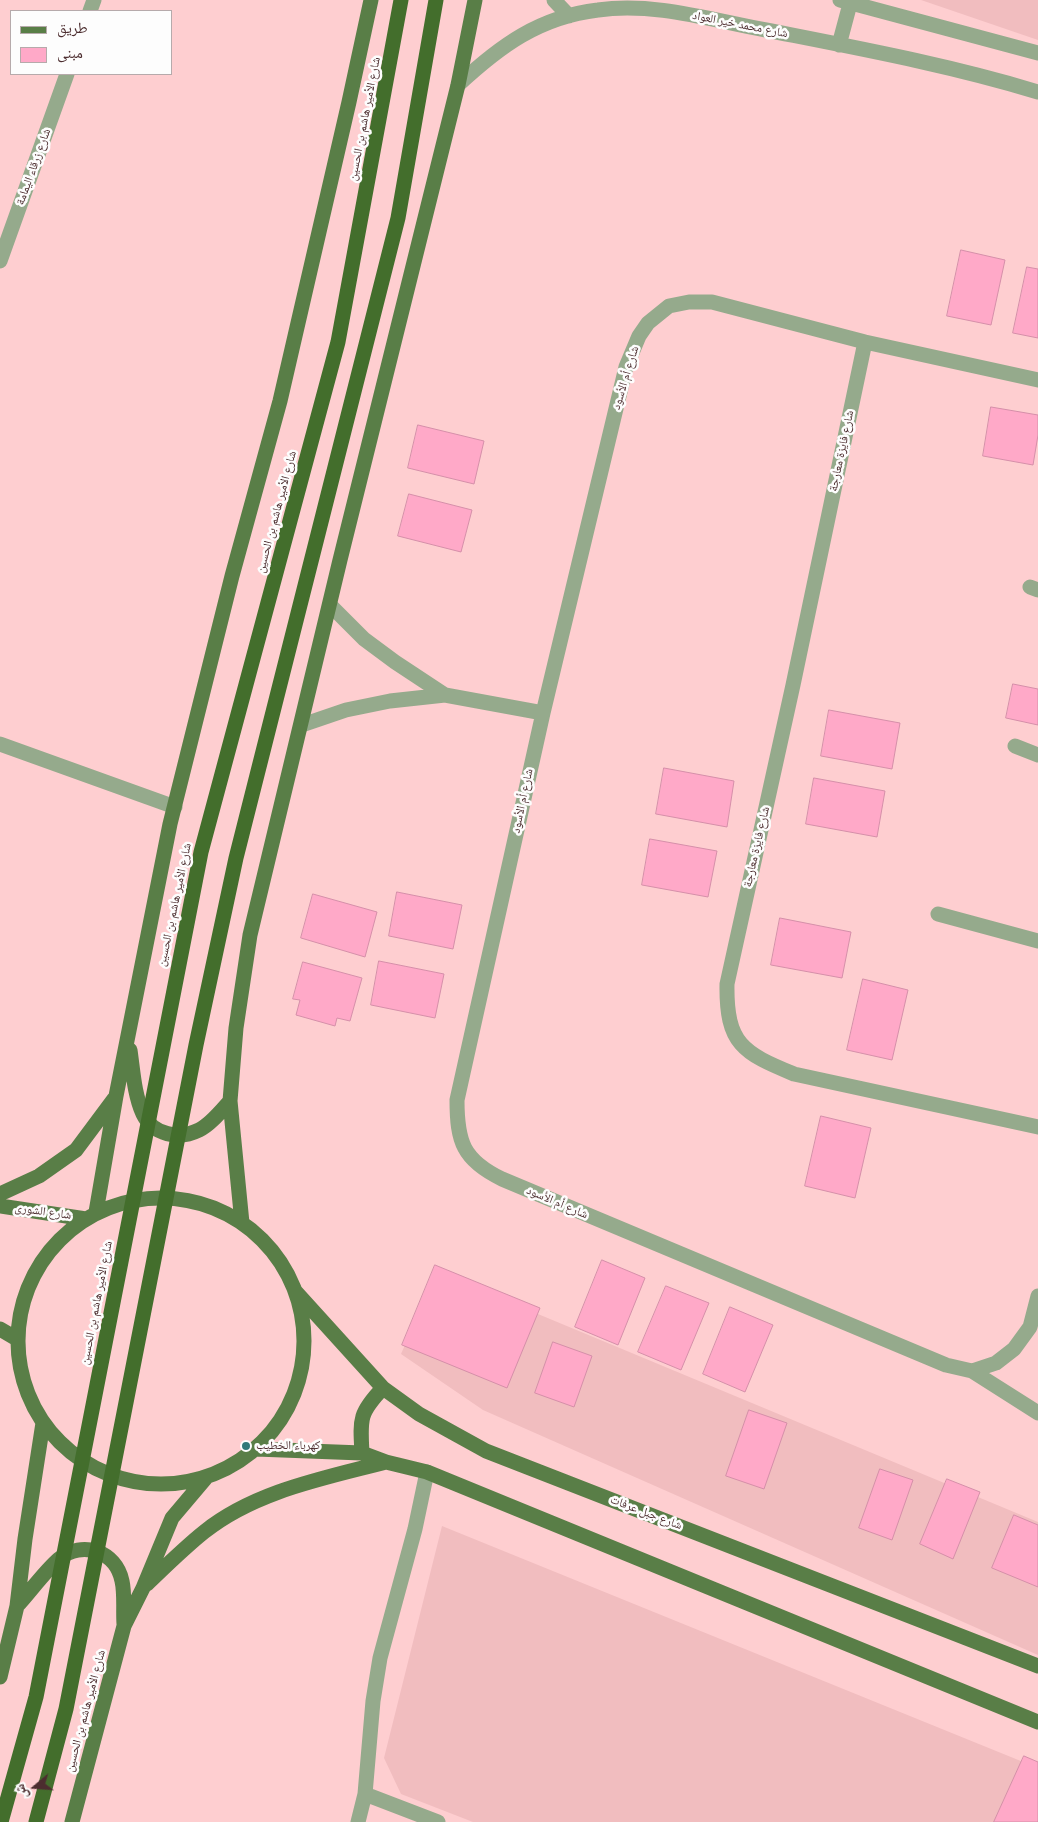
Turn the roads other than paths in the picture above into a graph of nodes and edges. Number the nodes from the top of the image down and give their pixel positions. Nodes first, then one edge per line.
1 (371, 0) edge
2 (402, 0) edge
3 (436, 0) edge
4 (475, 0) edge
5 (554, 0) edge
6 (848, 1) edge
7 (569, 16) junction
8 (839, 45) junction
9 (1038, 53) edge
10 (68, 75) edge
11 (458, 85) junction
12 (1038, 92) edge
13 (0, 261) edge
14 (865, 342) junction
15 (1038, 380) edge
16 (330, 605) junction
17 (445, 695) junction
18 (542, 713) junction
19 (302, 725) junction
20 (0, 744) edge
21 (1014, 746) dead end
22 (1038, 755) edge
23 (175, 807) junction
24 (938, 914) dead end
25 (1038, 941) edge
26 (128, 1041) junction
27 (116, 1096) junction
28 (230, 1101) junction
29 (1038, 1127) edge
30 (0, 1194) edge
31 (0, 1206) edge
32 (91, 1216) junction
33 (242, 1223) junction
34 (296, 1292) junction
35 (1038, 1296) edge
36 (0, 1329) edge
37 (17, 1339) junction
38 (972, 1371) junction
39 (383, 1388) junction
40 (1038, 1412) edge
41 (43, 1423) junction
42 (256, 1449) junction
43 (362, 1453) junction
44 (386, 1462) junction
45 (427, 1472) junction
46 (205, 1479) junction
47 (143, 1588) junction
48 (17, 1606) junction
49 (124, 1626) junction
50 (1038, 1666) edge
51 (0, 1677) edge
52 (1038, 1722) edge
53 (365, 1794) junction
54 (1, 1822) edge
55 (36, 1822) edge
56 (72, 1822) edge
57 (358, 1822) edge
58 (438, 1822) edge

1 - 23 main road, شارع الأمير هاشم بن الحسين
2 - 54 highway, شارع الأمير هاشم بن الحسين
3 - 55 highway, شارع الأمير هاشم بن الحسين
4 - 11 main road
5 - 7 street
6 - 8 street
6 - 9 street
7 - 8 street, شارع محمد خير العواد
7 - 11 street, شارع محمد خير العواد
8 - 12 street, شارع محمد خير العواد
10 - 13 street, شارع زرقاء اليمامة
11 - 16 main road
14 - 15 street, شارع أم الأسود
14 - 18 street, شارع أم الأسود
14 - 29 street, شارع فايزة معارجة
16 - 17 street
16 - 19 main road
17 - 18 street
17 - 19 street
18 - 38 street, شارع أم الأسود
19 - 28 main road
20 - 23 street
21 - 22 street
23 - 26 main road, شارع الأمير هاشم بن الحسين
24 - 25 street
26 - 27 main road, شارع الأمير هاشم بن الحسين
26 - 28 main road
27 - 30 main road
27 - 32 main road, شارع الأمير هاشم بن الحسين
28 - 33 main road
31 - 32 main road, شارع الشورى
32 - 33 main road
32 - 37 main road
33 - 34 main road
34 - 39 main road, شارع جبل عرفات
34 - 42 main road
35 - 38 street
36 - 37 main road
37 - 41 main road
38 - 40 street
39 - 43 main road
39 - 50 main road, شارع جبل عرفات
41 - 46 main road
41 - 48 main road
42 - 43 main road
42 - 46 main road
43 - 44 main road
44 - 45 main road
44 - 47 main road
45 - 52 main road
45 - 53 street
46 - 47 main road, شارع الأمير هاشم بن الحسين
47 - 49 main road, شارع الأمير هاشم بن الحسين
48 - 49 main road
48 - 51 main road
49 - 56 main road, شارع الأمير هاشم بن الحسين
53 - 57 street
53 - 58 street

